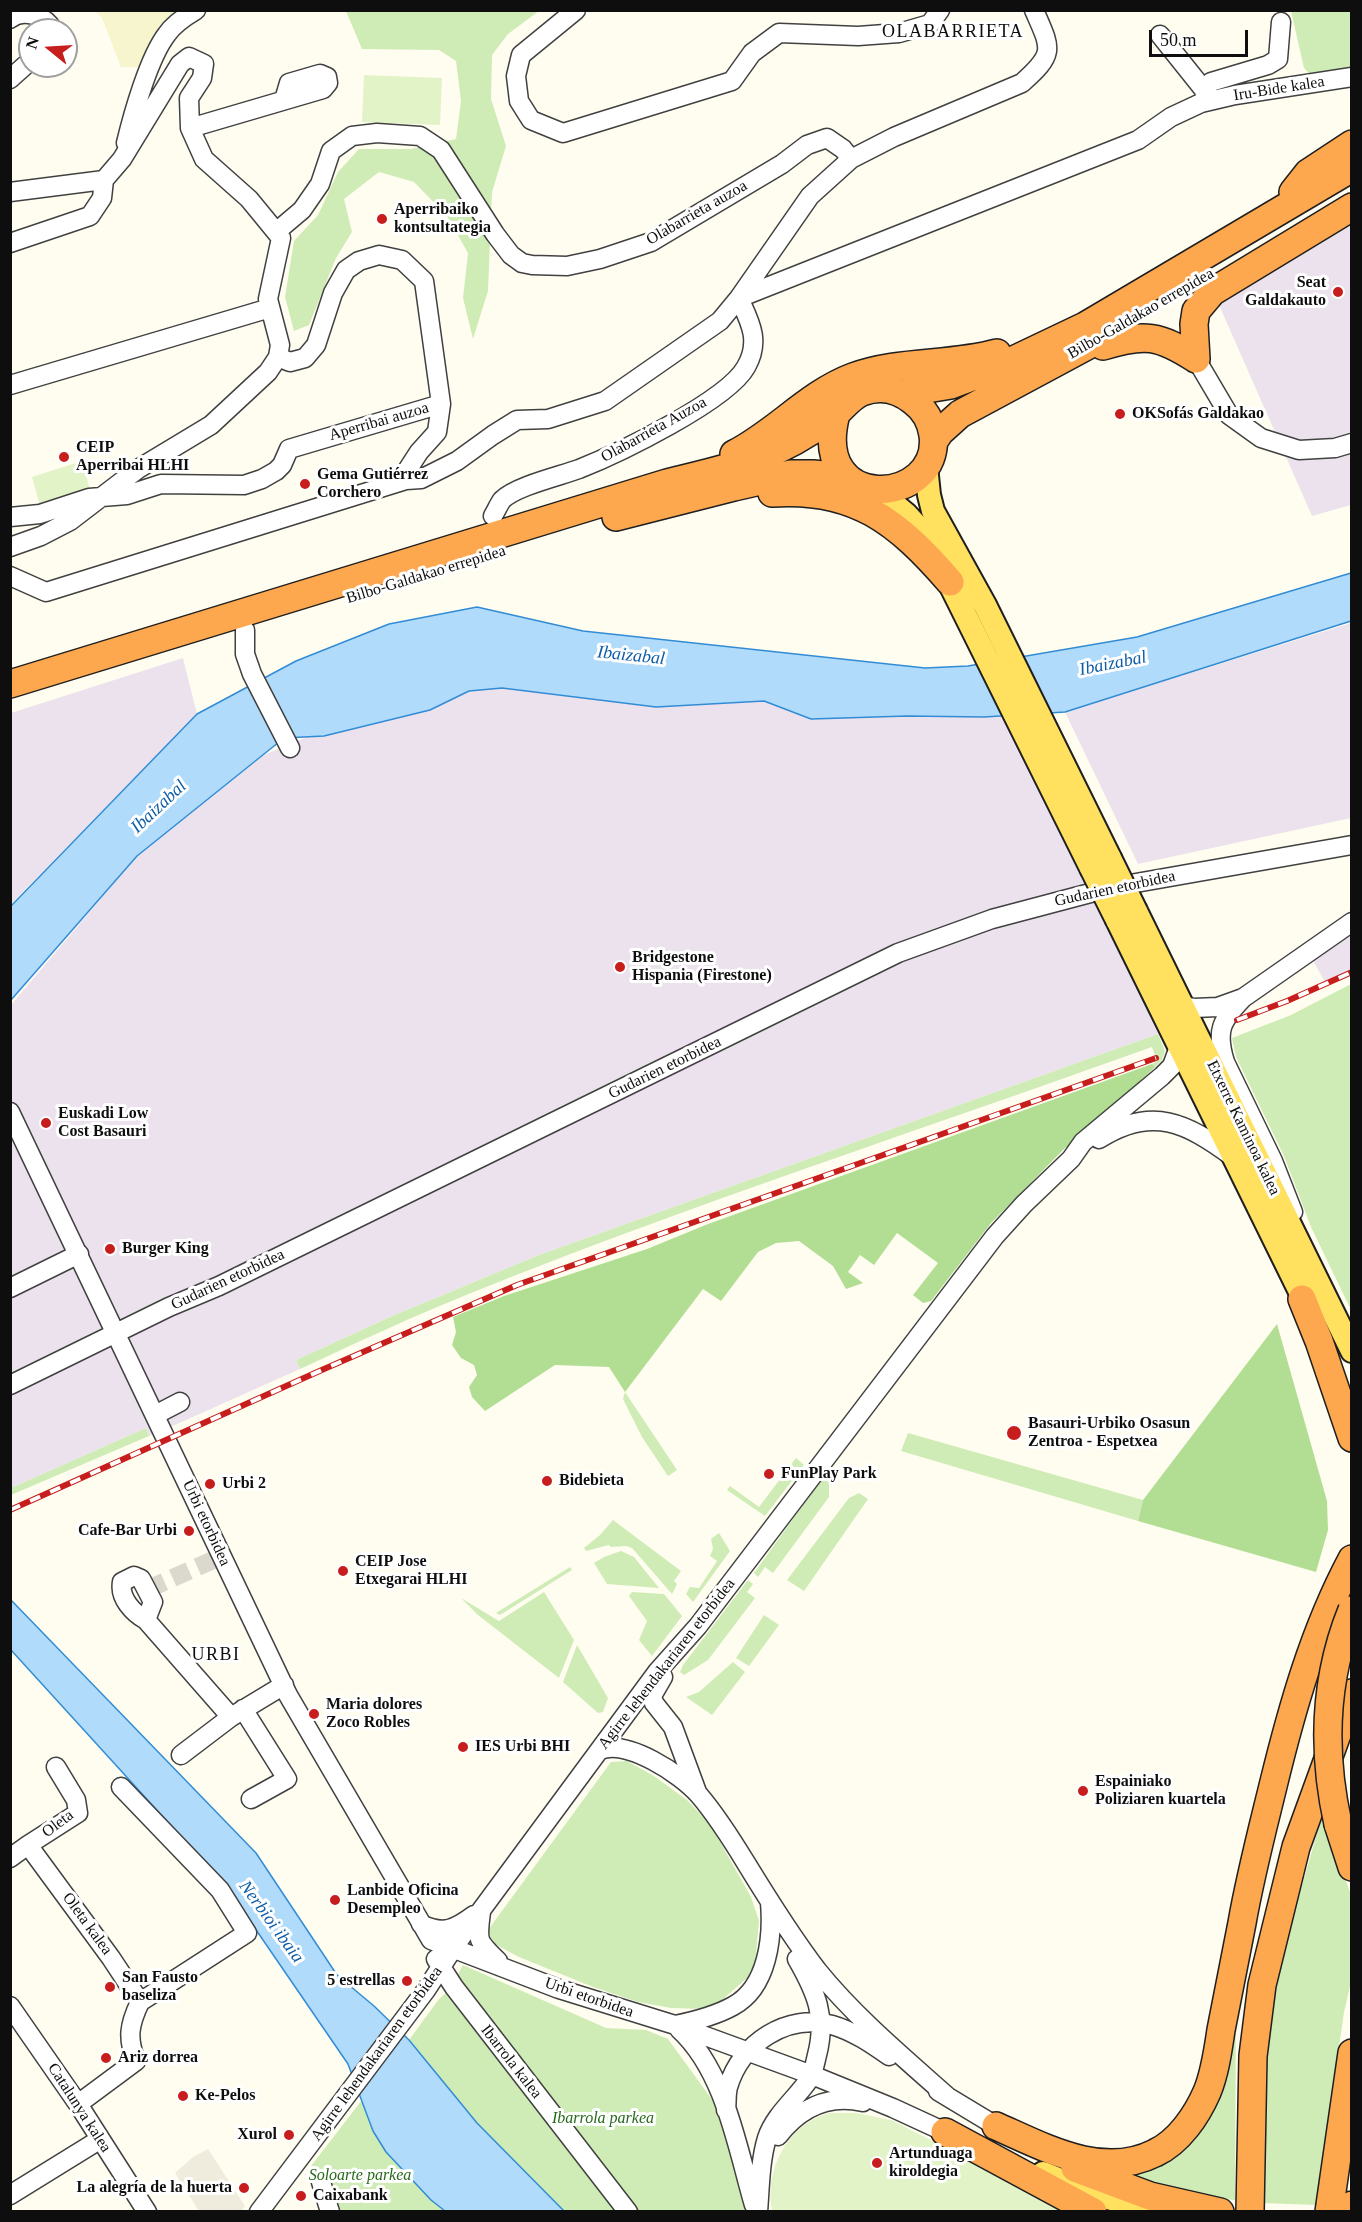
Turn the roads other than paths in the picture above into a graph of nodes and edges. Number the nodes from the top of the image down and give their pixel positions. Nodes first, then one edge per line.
1 (196, 10) edge
2 (576, 10) edge
3 (940, 10) edge
4 (1034, 10) edge
5 (42, 18) edge
6 (10, 20) edge
7 (1281, 22) dead end
8 (1160, 34) dead end
9 (1352, 78) edge
10 (1205, 96) junction
11 (284, 100) dead end
12 (190, 128) junction
13 (1352, 144) edge
14 (122, 159) junction
15 (851, 159) junction
16 (1352, 168) edge
17 (104, 180) junction
18 (1352, 189) edge
19 (10, 192) edge
20 (1352, 207) edge
21 (1284, 208) junction
22 (276, 232) junction
23 (10, 243) edge
24 (739, 298) junction
25 (270, 308) junction
26 (1196, 310) junction
27 (1074, 332) junction
28 (1151, 338) junction
29 (278, 357) junction
30 (1065, 359) junction
31 (1196, 359) junction
32 (10, 386) edge
33 (903, 393) junction
34 (441, 404) junction
35 (836, 414) junction
36 (1352, 443) edge
37 (930, 453) junction
38 (846, 477) junction
39 (406, 480) junction
40 (667, 483) junction
41 (877, 490) junction
42 (101, 497) junction
43 (646, 509) junction
44 (10, 517) edge
45 (504, 523) junction
46 (10, 547) edge
47 (10, 576) edge
48 (950, 582) junction
49 (976, 610) junction
50 (245, 630) junction
51 (10, 684) edge
52 (10, 702) edge
53 (290, 748) dead end
54 (1352, 845) edge
55 (1126, 916) junction
56 (1352, 922) edge
57 (1243, 998) junction
58 (1182, 1006) junction
59 (1179, 1047) junction
60 (10, 1112) edge
61 (1233, 1157) junction
62 (1071, 1159) junction
63 (1295, 1235) junction
64 (79, 1254) junction
65 (10, 1288) edge
66 (1302, 1299) junction
67 (117, 1333) junction
68 (1351, 1350) edge
69 (10, 1385) edge
70 (1352, 1393) edge
71 (180, 1402) dead end
72 (155, 1415) junction
73 (1352, 1438) edge
74 (1352, 1559) edge
75 (1352, 1610) edge
76 (146, 1620) dead end
77 (698, 1626) junction
78 (284, 1685) junction
79 (1352, 1693) edge
80 (654, 1703) junction
81 (632, 1705) junction
82 (237, 1713) junction
83 (600, 1750) junction
84 (181, 1755) dead end
85 (56, 1767) dead end
86 (121, 1787) dead end
87 (1273, 1787) junction
88 (698, 1793) junction
89 (251, 1799) dead end
90 (28, 1845) junction
91 (10, 1858) edge
92 (1352, 1867) edge
93 (770, 1907) junction
94 (481, 1910) junction
95 (421, 1924) junction
96 (454, 1947) junction
97 (441, 1967) junction
98 (505, 1968) junction
99 (140, 2002) junction
100 (10, 2006) edge
101 (821, 2023) junction
102 (675, 2025) junction
103 (747, 2052) junction
104 (1352, 2053) edge
105 (812, 2076) junction
106 (948, 2097) junction
107 (78, 2104) junction
108 (893, 2108) junction
109 (726, 2110) junction
110 (996, 2126) junction
111 (945, 2132) junction
112 (99, 2140) junction
113 (762, 2167) junction
114 (321, 2182) dead end
115 (10, 2195) edge
116 (1250, 2205) edge
117 (1352, 2205) edge
118 (147, 2211) edge
119 (259, 2211) edge
120 (330, 2211) edge
121 (628, 2211) edge
122 (757, 2211) edge
123 (1093, 2211) edge
124 (1160, 2211) edge
125 (1220, 2211) edge
126 (1329, 2211) edge
127 (1351, 2211) edge

1 - 14 street
2 - 3 street
4 - 15 street
5 - 6 street
7 - 10 street, Iru-Bide kalea
8 - 10 street
9 - 10 street, Iru-Bide kalea
10 - 24 street
11 - 12 street
12 - 14 street
12 - 22 street
13 - 21 highway
14 - 17 street
15 - 22 street, Olabarrieta auzoa
15 - 24 street
16 - 21 highway, Bilbo-Galdakao errepidea
17 - 19 street
17 - 23 street
18 - 30 highway, Bilbo-Galdakao errepidea
20 - 26 highway
21 - 27 highway, Bilbo-Galdakao errepidea
22 - 25 street
24 - 39 street
24 - 45 street, Olabarrieta Auzoa
25 - 29 street
25 - 32 street
26 - 28 highway
26 - 31 highway
27 - 33 highway, Bilbo-Galdakao errepidea
27 - 40 highway, Bilbo-Galdakao errepidea
28 - 30 highway
28 - 31 highway
29 - 34 street, Aperribai auzoa
29 - 42 street, Aperribai auzoa
30 - 37 highway, Bilbo-Galdakao errepidea
31 - 36 street
33 - 35 highway, Bilbo-Galdakao errepidea
33 - 37 highway
34 - 39 street
34 - 42 street, Aperribai auzoa
35 - 38 highway
35 - 40 highway, Bilbo-Galdakao errepidea
37 - 41 highway, Bilbo-Galdakao errepidea
37 - 49 main road
38 - 41 highway, Bilbo-Galdakao errepidea
38 - 43 highway, Bilbo-Galdakao errepidea
39 - 47 street
40 - 45 highway, Bilbo-Galdakao errepidea
41 - 48 main road
42 - 44 street, Aperribai auzoa
42 - 46 street, Aperribai auzoa
43 - 48 highway
43 - 50 highway, Bilbo-Galdakao errepidea
45 - 51 highway, Bilbo-Galdakao errepidea
48 - 49 main road
49 - 55 main road, Gudarien etorbidea, bridge
50 - 52 highway, Bilbo-Galdakao errepidea
50 - 53 street
54 - 67 street, Gudarien etorbidea
55 - 58 main road, Etxerre Kaminoa kalea
55 - 59 main road, Etxerre Kaminoa kalea
56 - 57 street
57 - 58 street
57 - 63 street
58 - 63 main road, Etxerre Kaminoa kalea
59 - 61 main road, Etxerre Kaminoa kalea
59 - 62 street, Agirre lehendakariaren etorbidea
60 - 64 street, Urbi etorbidea
61 - 62 street, Agirre lehendakariaren etorbidea
61 - 66 main road, Etxerre Kaminoa kalea
62 - 77 street, Agirre lehendakariaren etorbidea
63 - 68 main road, Etxerre Kaminoa kalea
64 - 65 street
64 - 67 street, Urbi etorbidea
66 - 70 main road, Etxerre Kaminoa kalea
66 - 73 highway
67 - 69 street, Gudarien etorbidea
67 - 72 street, Urbi etorbidea
71 - 72 street
72 - 78 street, Urbi etorbidea
74 - 87 highway
75 - 92 highway, bridge
76 - 82 street
77 - 80 street
77 - 81 street, Agirre lehendakariaren etorbidea
78 - 82 street
78 - 95 street, Urbi etorbidea
79 - 116 highway
80 - 81 street
80 - 88 street
81 - 83 street, Agirre lehendakariaren etorbidea
82 - 84 street
82 - 89 street
83 - 88 street
83 - 94 street, Agirre lehendakariaren etorbidea
85 - 90 street, Oleta
86 - 99 street
87 - 110 highway
87 - 116 highway
88 - 93 street
90 - 91 street
90 - 99 street, Oleta kalea
93 - 101 street
93 - 102 street
93 - 106 street
94 - 95 street
94 - 96 street, Agirre lehendakariaren etorbidea
94 - 98 street, Urbi etorbidea
95 - 96 street, Urbi etorbidea
95 - 97 street, Urbi etorbidea
96 - 97 street, Agirre lehendakariaren etorbidea
96 - 98 street, Urbi etorbidea
97 - 119 street, Agirre lehendakariaren etorbidea
97 - 121 street, Ibarrola kalea
98 - 102 street, Urbi etorbidea
99 - 107 street
100 - 107 street, Catalunya kalea
101 - 103 street
101 - 105 street
101 - 106 street
102 - 103 street, Urbi etorbidea
102 - 109 street
103 - 105 street, Urbi etorbidea
103 - 109 street
104 - 126 highway
105 - 108 street, Urbi etorbidea
105 - 113 street
106 - 110 street
107 - 112 street, Catalunya kalea
108 - 111 street
108 - 113 street
109 - 122 street
110 - 125 highway
111 - 123 highway
111 - 124 main road
112 - 115 street
112 - 118 street, Catalunya kalea
113 - 122 street
114 - 120 street
117 - 127 highway

